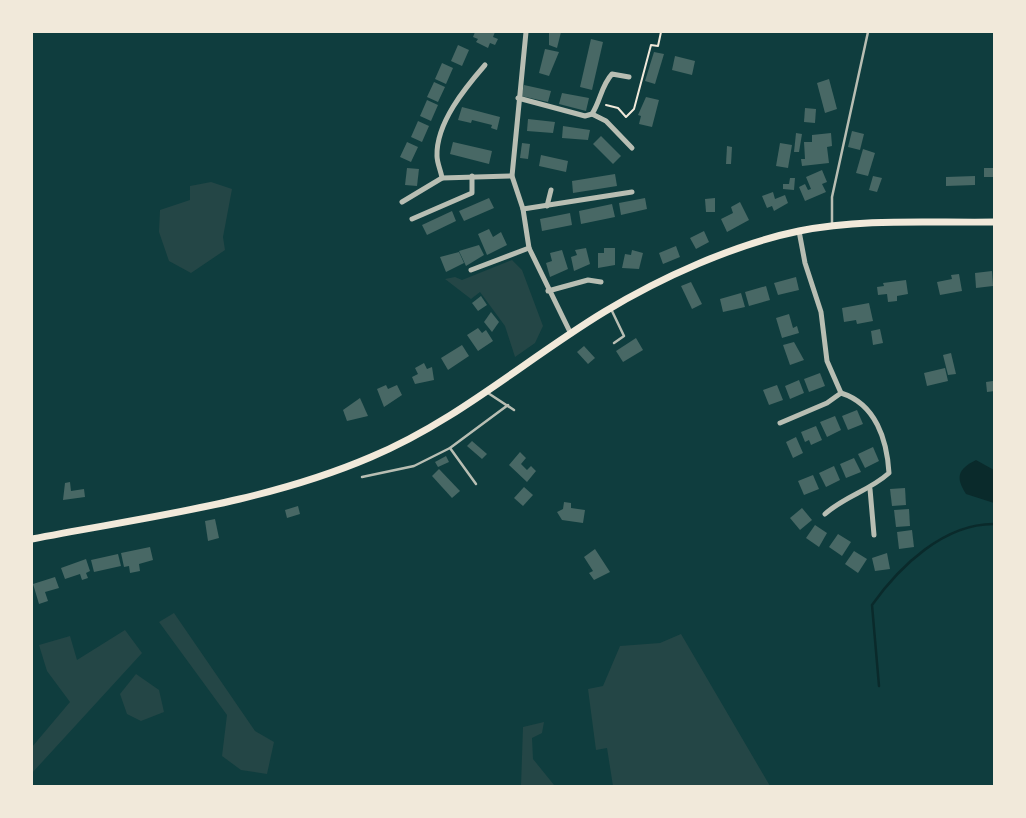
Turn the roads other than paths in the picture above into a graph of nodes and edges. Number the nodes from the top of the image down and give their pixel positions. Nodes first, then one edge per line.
1 (526, 32) edge
2 (868, 32) edge
3 (485, 65) dead end
4 (629, 77) dead end
5 (518, 98) junction
6 (592, 114) junction
7 (632, 148) dead end
8 (472, 176) junction
9 (512, 176) junction
10 (442, 178) junction
11 (551, 190) dead end
12 (632, 192) dead end
13 (402, 202) dead end
14 (547, 206) junction
15 (523, 209) junction
16 (412, 219) dead end
17 (995, 222) edge
18 (832, 227) junction
19 (799, 231) junction
20 (529, 248) junction
21 (471, 270) dead end
22 (601, 282) dead end
23 (548, 290) junction
24 (611, 308) junction
25 (572, 335) junction
26 (614, 343) dead end
27 (488, 393) junction
28 (842, 393) junction
29 (508, 405) junction
30 (514, 410) dead end
31 (780, 423) dead end
32 (450, 448) junction
33 (362, 477) dead end
34 (477, 484) dead end
35 (870, 489) junction
36 (825, 514) dead end
37 (874, 536) dead end
38 (32, 539) edge

1 - 5 street
2 - 18 lane
3 - 10 street
4 - 6 street
5 - 6 street
5 - 9 street
6 - 7 street
8 - 9 street
8 - 10 street
8 - 16 street
9 - 15 street
10 - 13 street
11 - 14 street
12 - 14 street
14 - 15 street
15 - 20 street
17 - 18 main road
18 - 19 main road
19 - 24 main road
19 - 28 street
20 - 21 street
20 - 23 street
22 - 23 street
23 - 25 street
24 - 25 main road
24 - 26 lane
25 - 27 main road
27 - 29 lane
27 - 38 main road
28 - 31 street
28 - 35 street
29 - 30 lane
29 - 32 lane
32 - 33 lane
32 - 34 lane
35 - 36 street
35 - 37 street

